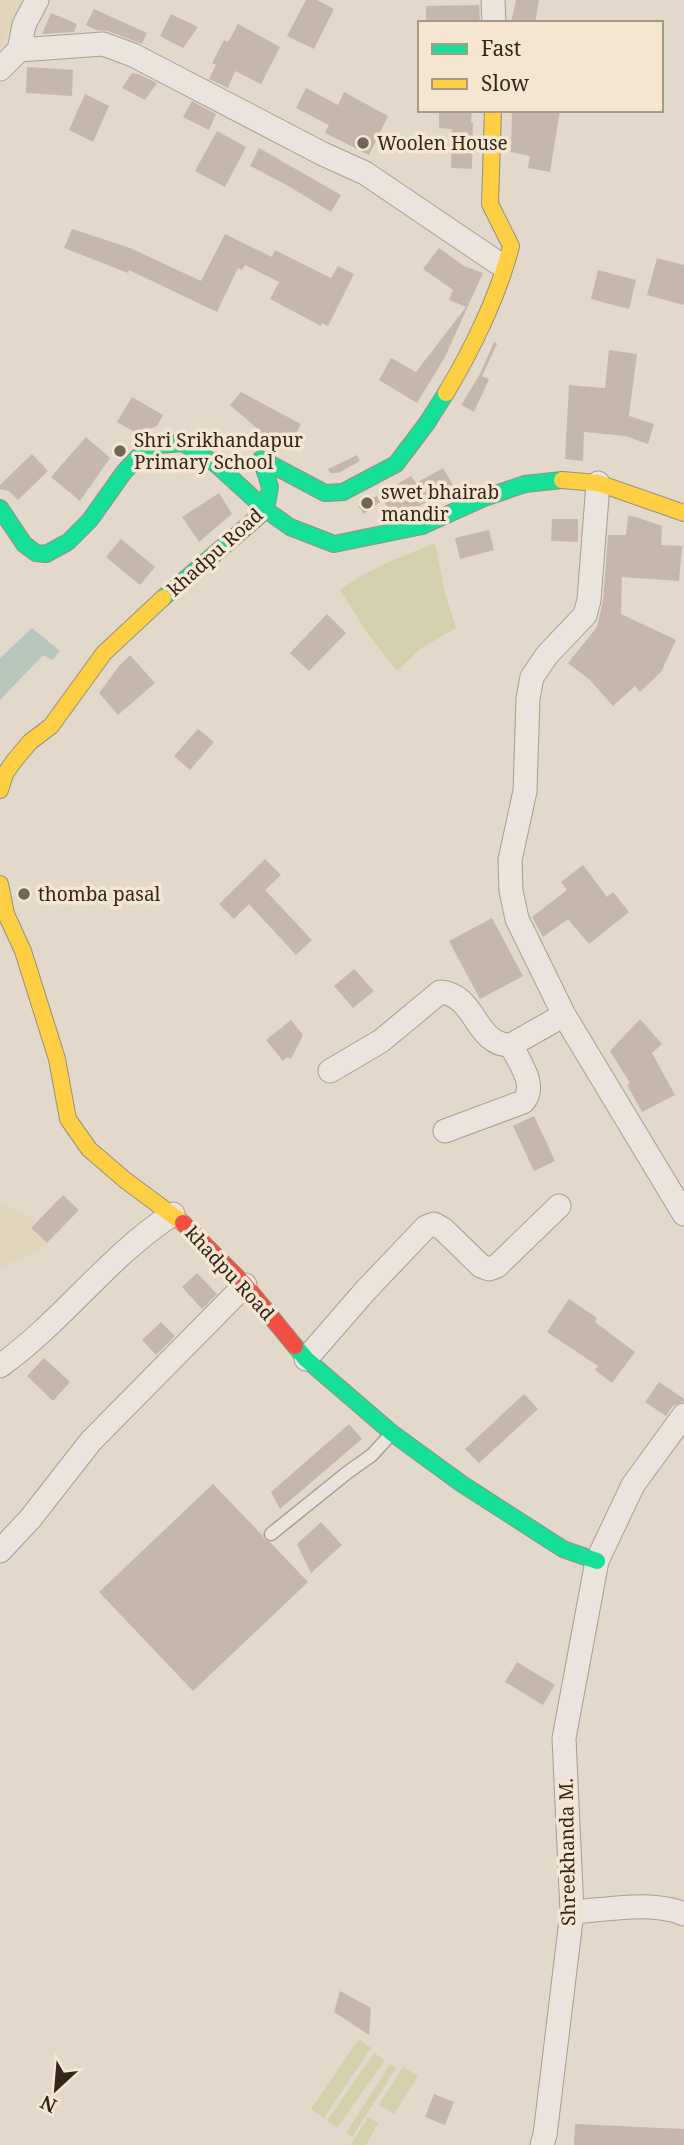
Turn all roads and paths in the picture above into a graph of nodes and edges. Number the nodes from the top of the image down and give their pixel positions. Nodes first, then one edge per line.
1 (37, 0) edge
2 (493, 0) edge
3 (494, 21) edge
4 (19, 50) junction
5 (0, 69) edge
6 (492, 112) edge
7 (502, 266) junction
8 (598, 483) junction
9 (0, 508) edge
10 (266, 510) junction
11 (684, 513) edge
12 (0, 790) edge
13 (0, 884) edge
14 (4, 919) edge
15 (564, 1015) junction
16 (511, 1045) junction
17 (330, 1071) dead end
18 (445, 1131) dead end
19 (559, 1206) dead end
20 (173, 1214) junction
21 (684, 1214) edge
22 (245, 1285) junction
23 (306, 1359) junction
24 (0, 1366) edge
25 (684, 1415) edge
26 (392, 1433) junction
27 (271, 1534) dead end
28 (0, 1551) edge
29 (597, 1561) junction
30 (572, 1912) junction
31 (684, 1914) edge
32 (542, 2145) edge

1 - 4 street
2 - 3 street
4 - 5 street
4 - 7 street
6 - 7 street
7 - 10 street, khadpu Road
8 - 10 street
8 - 11 street
8 - 15 street
9 - 10 street
10 - 12 street, khadpu Road
13 - 14 street, khadpu Road
14 - 20 street, khadpu Road
15 - 16 street
15 - 21 street
16 - 17 street
16 - 18 street
19 - 23 street
20 - 22 street, khadpu Road
20 - 24 street
22 - 23 street, khadpu Road
22 - 28 street
23 - 26 street, khadpu Road
25 - 29 street, Shreekhanda M.
26 - 27 lane
26 - 29 street, khadpu Road
29 - 30 street, Shreekhanda M.
30 - 31 street
30 - 32 street, Shreekhanda M.

